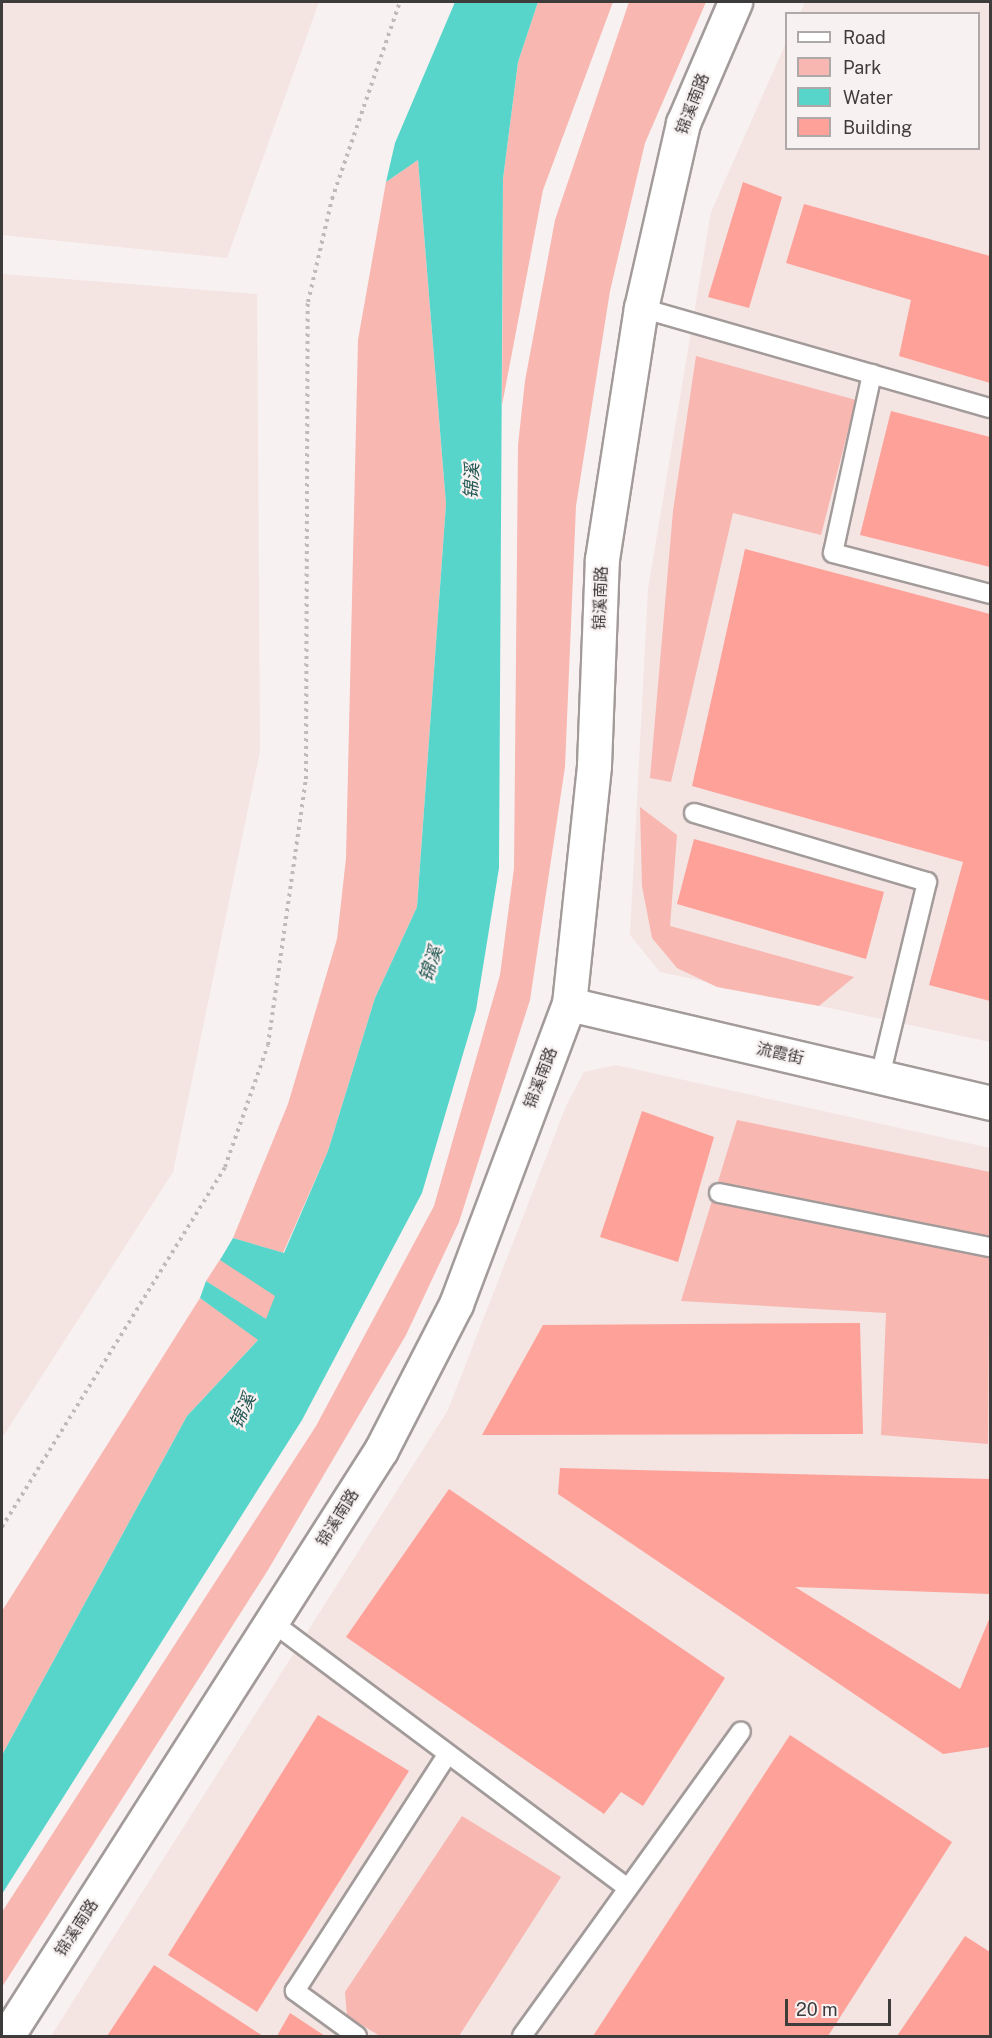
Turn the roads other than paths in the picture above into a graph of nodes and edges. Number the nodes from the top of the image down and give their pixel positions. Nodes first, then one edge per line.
1 (735, 2) edge
2 (641, 308) junction
3 (872, 374) junction
4 (990, 408) edge
5 (990, 594) edge
6 (694, 813) dead end
7 (569, 1004) junction
8 (880, 1077) junction
9 (990, 1103) edge
10 (719, 1193) dead end
11 (990, 1247) edge
12 (272, 1622) junction
13 (741, 1731) dead end
14 (448, 1754) junction
15 (626, 1887) junction
16 (7, 2037) edge
17 (357, 2037) edge
18 (522, 2037) edge

1 - 2 street, 锦溪南路
2 - 3 lane
2 - 7 street, 锦溪南路
3 - 4 lane
3 - 5 lane
6 - 8 lane
7 - 8 street, 流霞街
7 - 12 street, 锦溪南路
8 - 9 street, 流霞街
10 - 11 lane
12 - 14 lane
12 - 16 street, 锦溪南路
13 - 15 lane
14 - 15 lane
14 - 17 lane
15 - 18 lane

